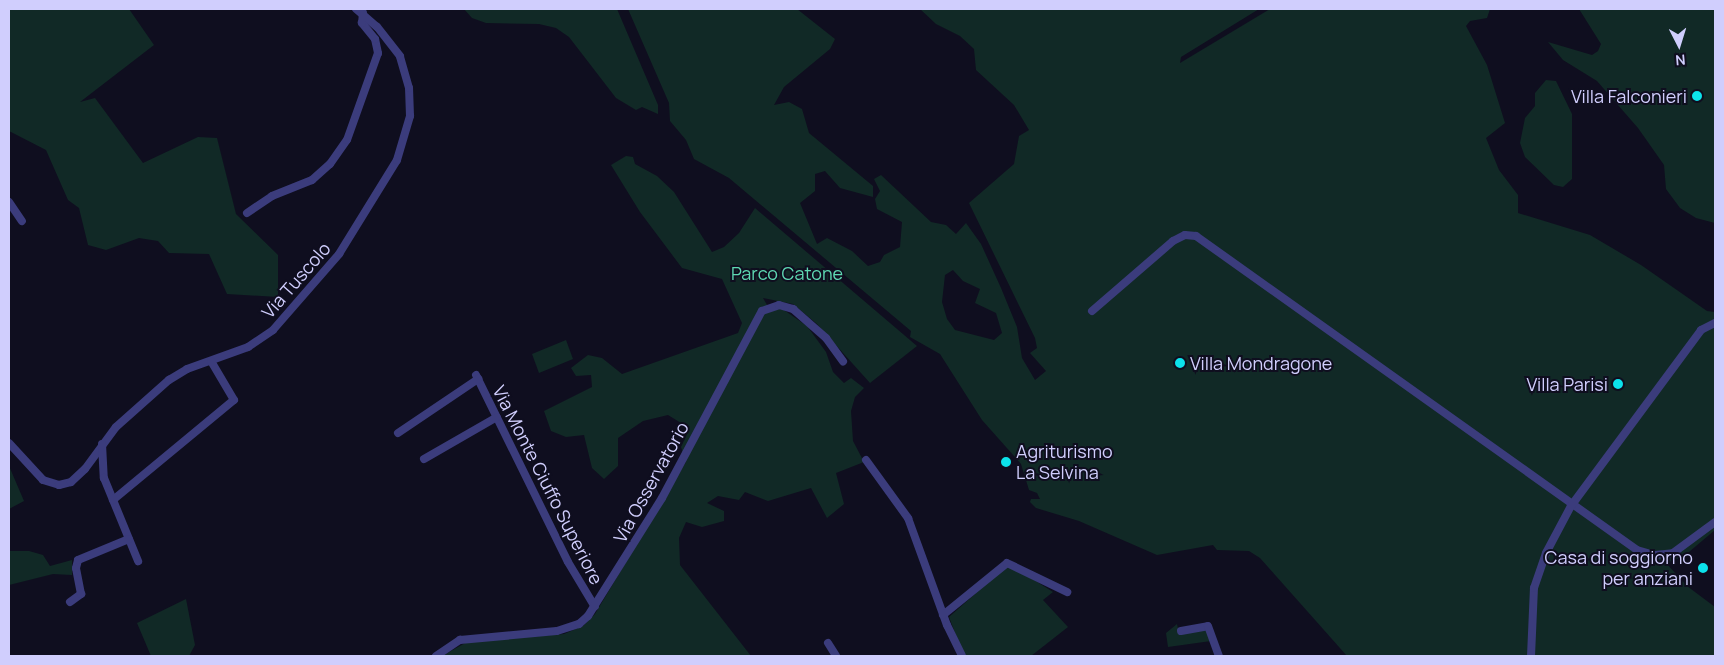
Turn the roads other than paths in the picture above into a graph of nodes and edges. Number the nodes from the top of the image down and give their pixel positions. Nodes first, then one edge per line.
1 (360, 11) edge
2 (9, 202) edge
3 (247, 212) dead end
4 (22, 221) dead end
5 (1092, 311) dead end
6 (1715, 323) edge
7 (211, 361) junction
8 (843, 361) dead end
9 (497, 417) junction
10 (398, 434) dead end
11 (9, 443) edge
12 (102, 444) junction
13 (424, 458) dead end
14 (866, 460) dead end
15 (113, 500) junction
16 (1571, 506) junction
17 (1715, 522) edge
18 (129, 539) junction
19 (138, 561) dead end
20 (1067, 592) dead end
21 (70, 602) dead end
22 (595, 607) junction
23 (943, 615) junction
24 (1181, 631) dead end
25 (828, 643) dead end
26 (436, 656) edge
27 (836, 656) edge
28 (962, 656) edge
29 (1219, 656) edge
30 (1531, 656) edge

1 - 3 street
1 - 7 street, Via Tuscolo
2 - 4 street
5 - 16 street
6 - 16 street
7 - 12 street, Via Tuscolo
7 - 15 street
8 - 22 street, Via Osservatorio
9 - 10 street, Via Monte Ciuffo Superiore
9 - 13 street
9 - 22 street, Via Monte Ciuffo Superiore
11 - 12 street, Via Tuscolo
12 - 15 street
14 - 23 street
15 - 18 street
16 - 17 street
16 - 30 street
18 - 19 street
18 - 21 street
20 - 23 street
22 - 26 street, Via Osservatorio
23 - 28 street
24 - 29 street
25 - 27 street

